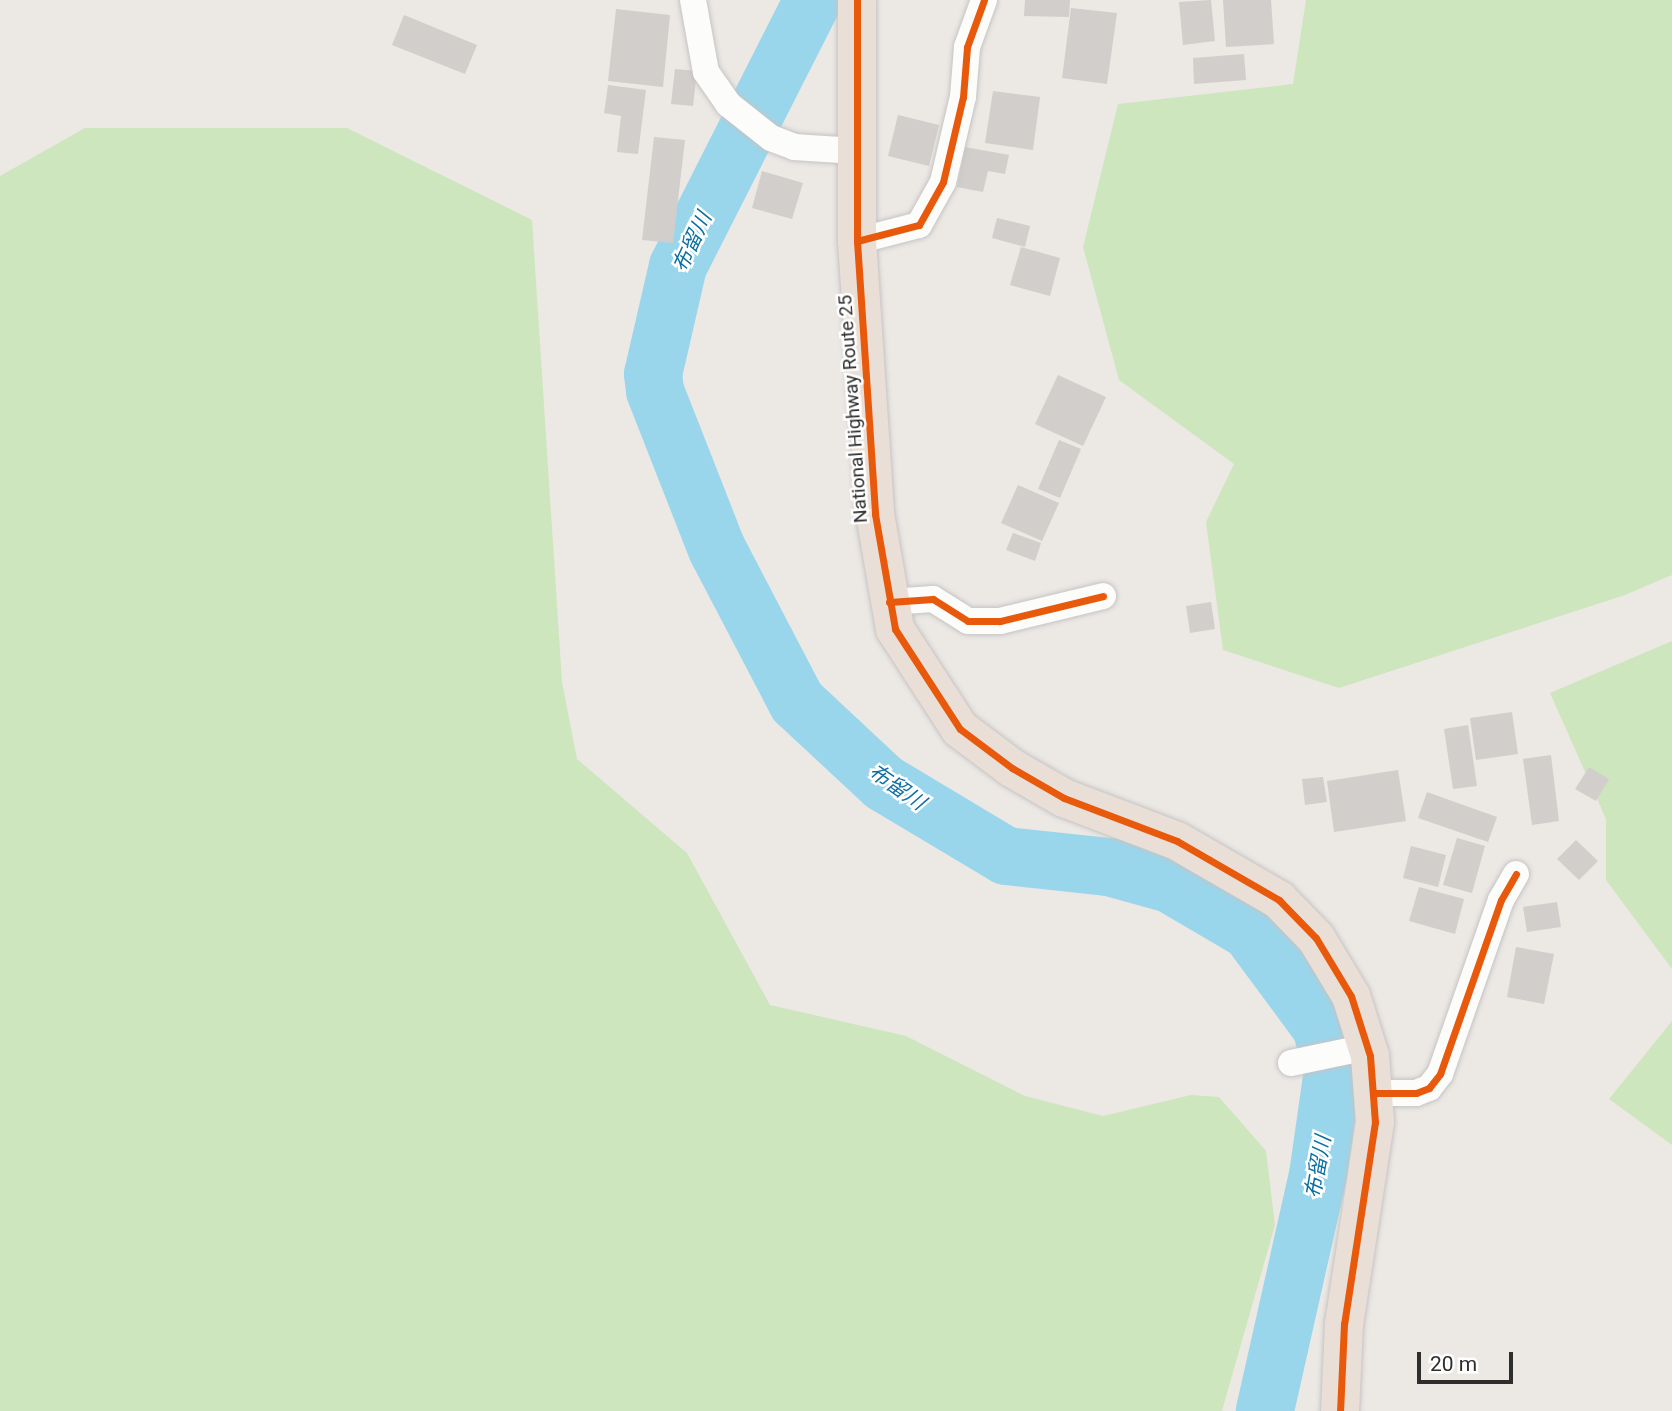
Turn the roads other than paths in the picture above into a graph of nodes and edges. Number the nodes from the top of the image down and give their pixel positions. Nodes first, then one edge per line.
1 (693, 0) edge
2 (857, 0) edge
3 (984, 0) edge
4 (856, 151) junction
5 (857, 241) junction
6 (1103, 596) dead end
7 (889, 601) junction
8 (1516, 874) dead end
9 (1352, 1050) junction
10 (1291, 1063) dead end
11 (1373, 1093) junction
12 (1340, 1411) edge

1 - 4 street
2 - 4 highway, National Highway Route 25
3 - 5 street
4 - 5 highway, National Highway Route 25
5 - 7 highway, National Highway Route 25
6 - 7 street
7 - 9 highway, National Highway Route 25
8 - 11 street
9 - 10 street
9 - 11 highway, National Highway Route 25
11 - 12 highway, National Highway Route 25

